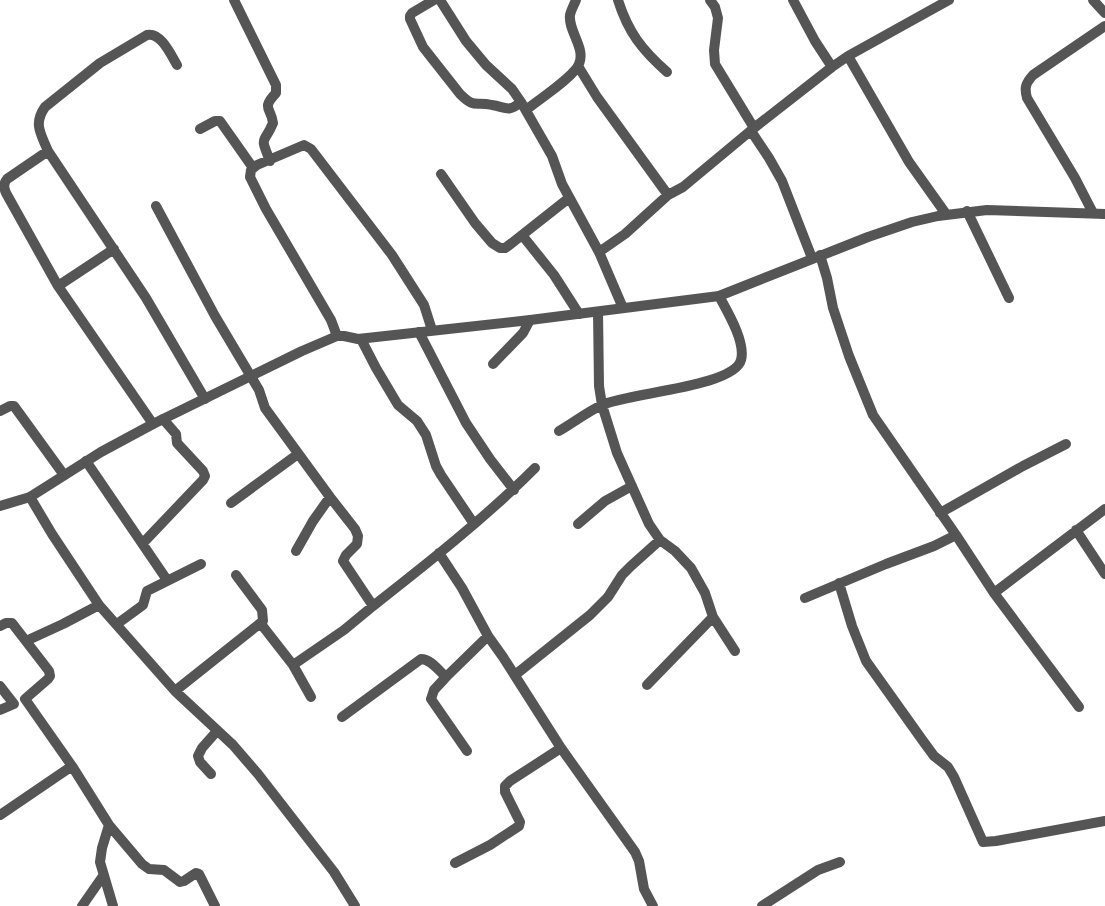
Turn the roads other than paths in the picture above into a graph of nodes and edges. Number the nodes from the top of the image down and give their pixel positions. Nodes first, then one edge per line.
1 (234, 0) edge
2 (434, 0) edge
3 (440, 0) edge
4 (576, 0) edge
5 (618, 0) edge
6 (710, 0) edge
7 (793, 0) edge
8 (950, 0) edge
9 (1093, 0) edge
10 (938, 3) edge
11 (1105, 13) edge
12 (1105, 26) edge
13 (848, 56) junction
14 (178, 65) dead end
15 (578, 66) junction
16 (832, 67) junction
17 (667, 72) dead end
18 (524, 106) junction
19 (200, 129) dead end
20 (752, 129) junction
21 (48, 151) junction
22 (270, 161) junction
23 (254, 168) junction
24 (441, 174) dead end
25 (668, 195) junction
26 (569, 198) junction
27 (156, 206) dead end
28 (966, 211) junction
29 (1093, 213) junction
30 (946, 214) junction
31 (1105, 214) edge
32 (522, 235) junction
33 (114, 249) junction
34 (599, 252) junction
35 (816, 257) junction
36 (58, 286) junction
37 (719, 296) junction
38 (1009, 298) dead end
39 (623, 308) junction
40 (598, 312) junction
41 (579, 314) junction
42 (530, 320) junction
43 (432, 330) junction
44 (419, 332) junction
45 (338, 336) junction
46 (361, 339) junction
47 (493, 364) dead end
48 (250, 376) junction
49 (205, 399) junction
50 (602, 405) junction
51 (0, 411) edge
52 (164, 419) junction
53 (153, 424) junction
54 (559, 431) dead end
55 (1066, 444) dead end
56 (298, 454) junction
57 (86, 461) junction
58 (536, 468) dead end
59 (64, 475) junction
60 (632, 486) junction
61 (514, 490) junction
62 (30, 497) junction
63 (330, 498) junction
64 (231, 503) dead end
65 (0, 506) edge
66 (1105, 509) edge
67 (940, 513) junction
68 (474, 524) junction
69 (578, 524) dead end
70 (1076, 530) junction
71 (956, 535) junction
72 (660, 540) junction
73 (142, 543) junction
74 (296, 551) dead end
75 (439, 553) junction
76 (202, 564) dead end
77 (1105, 574) edge
78 (236, 575) dead end
79 (167, 580) junction
80 (839, 583) junction
81 (994, 593) junction
82 (805, 598) dead end
83 (99, 604) junction
84 (373, 606) junction
85 (712, 616) junction
86 (2, 621) edge
87 (117, 624) junction
88 (261, 624) junction
89 (488, 636) junction
90 (26, 641) junction
91 (735, 651) dead end
92 (293, 665) junction
93 (515, 675) junction
94 (446, 678) junction
95 (647, 685) dead end
96 (0, 686) edge
97 (175, 691) junction
98 (311, 697) dead end
99 (25, 699) junction
100 (14, 704) junction
101 (1079, 707) dead end
102 (0, 710) edge
103 (342, 717) dead end
104 (217, 731) junction
105 (562, 748) junction
106 (467, 751) dead end
107 (72, 766) junction
108 (210, 774) dead end
109 (0, 816) edge
110 (1105, 821) edge
111 (109, 824) junction
112 (840, 862) dead end
113 (455, 863) dead end
114 (103, 876) junction
115 (82, 906) edge
116 (113, 906) edge
117 (215, 906) edge
118 (356, 906) edge
119 (653, 906) edge
120 (762, 906) edge

1 - 22 street
2 - 18 street
3 - 18 street
4 - 15 street
5 - 17 street
6 - 20 street
7 - 16 street
8 - 10 street
9 - 11 street
10 - 13 street
12 - 29 street
13 - 16 street
13 - 30 street
14 - 21 street
15 - 18 street
15 - 25 street
16 - 20 street
18 - 26 street
19 - 23 street
20 - 25 street
20 - 35 street
21 - 33 street
21 - 36 street
22 - 23 street
22 - 43 street
23 - 45 street
24 - 32 street
25 - 34 street
26 - 32 street
26 - 34 street
27 - 48 street
28 - 29 street
28 - 30 street
28 - 38 street
29 - 31 street
30 - 35 street
32 - 41 street
33 - 36 street
33 - 49 street
34 - 39 street
35 - 37 street
35 - 67 street
36 - 53 street
37 - 39 street
37 - 50 street
39 - 40 street
40 - 41 street
40 - 50 street
41 - 42 street
42 - 43 street
42 - 47 street
43 - 44 street
44 - 46 street
44 - 61 street
45 - 46 street
45 - 48 street
46 - 68 street
48 - 49 street
48 - 56 street
49 - 52 street
50 - 54 street
50 - 60 street
51 - 59 street
52 - 53 street
52 - 73 street
53 - 57 street
55 - 67 street
56 - 63 street
56 - 64 street
57 - 59 street
57 - 73 street
58 - 61 street
59 - 62 street
60 - 69 street
60 - 72 street
61 - 68 street
62 - 65 street
62 - 83 street
63 - 74 street
63 - 84 street
66 - 70 street
67 - 71 street
68 - 75 street
70 - 77 street
70 - 81 street
71 - 80 street
71 - 81 street
72 - 85 street
72 - 93 street
73 - 79 street
75 - 84 street
75 - 89 street
76 - 79 street
78 - 88 street
79 - 87 street
80 - 82 street
80 - 110 street
81 - 101 street
83 - 87 street
83 - 90 street
84 - 92 street
85 - 91 street
85 - 95 street
86 - 90 street
87 - 97 street
88 - 92 street
88 - 97 street
89 - 93 street
89 - 94 street
90 - 99 street
92 - 98 street
93 - 105 street
94 - 103 street
94 - 106 street
96 - 100 street
97 - 104 street
99 - 100 street
99 - 107 street
100 - 102 street
104 - 108 street
104 - 118 street
105 - 113 street
105 - 119 street
107 - 109 street
107 - 111 street
111 - 114 street
111 - 117 street
112 - 120 street
114 - 115 street
114 - 116 street

